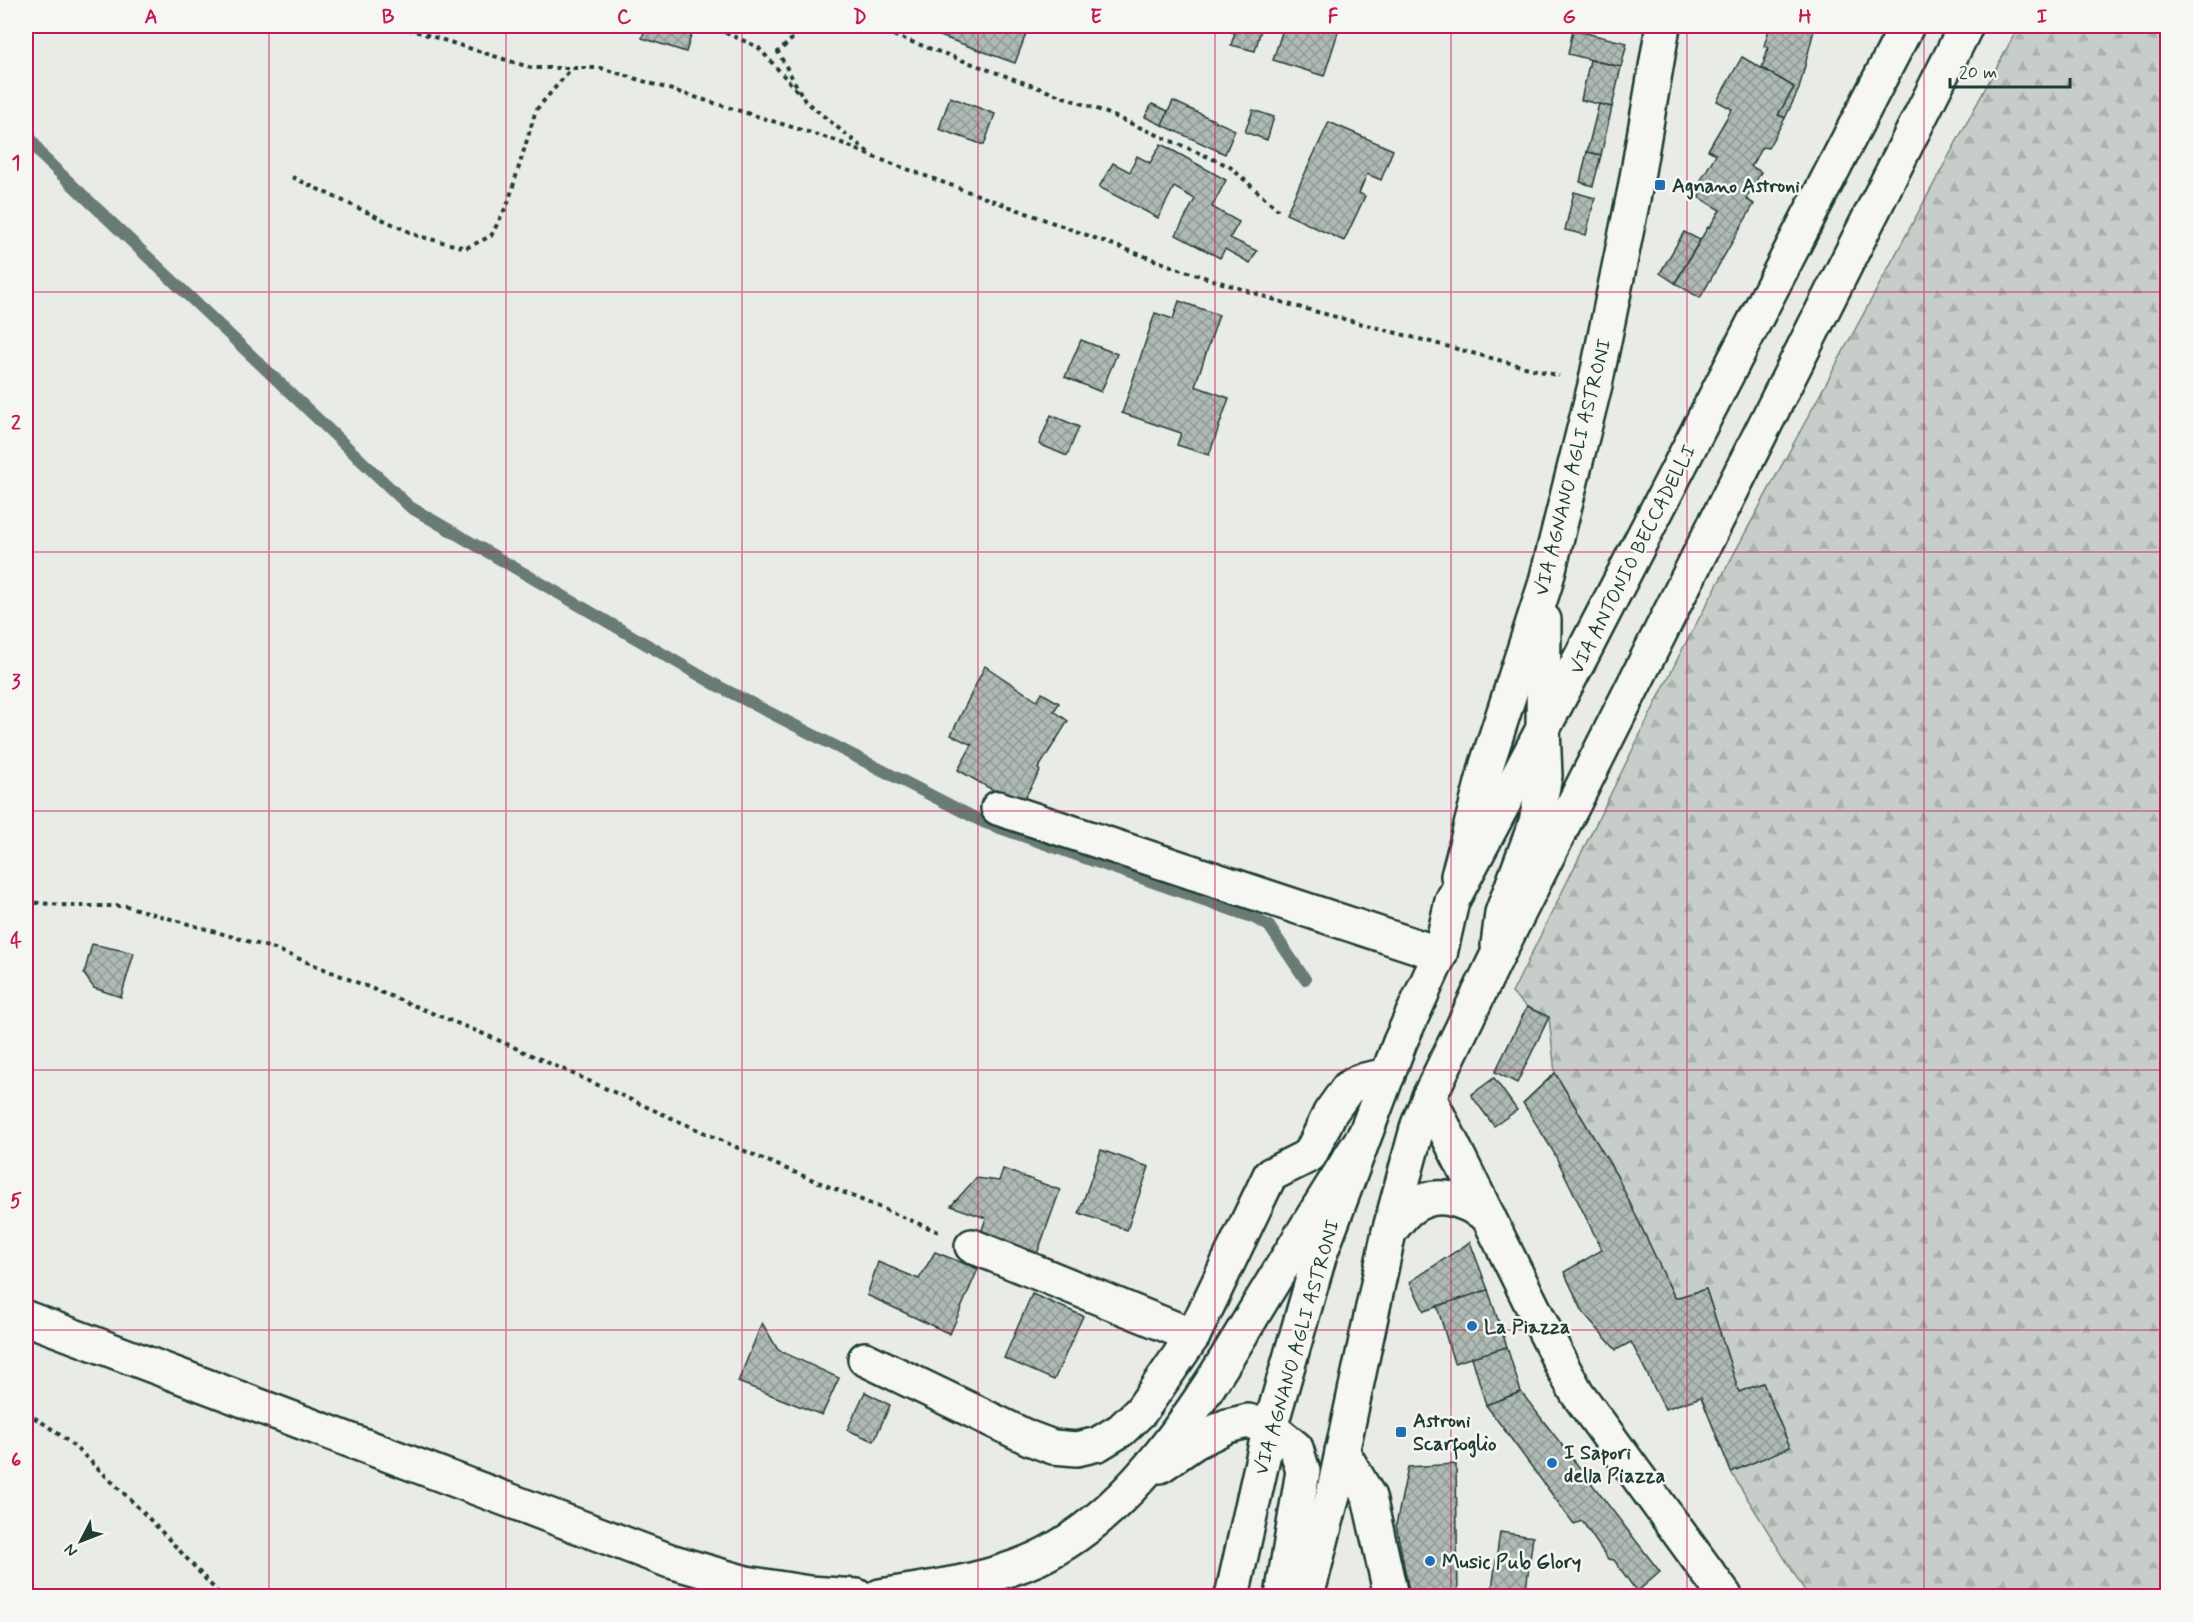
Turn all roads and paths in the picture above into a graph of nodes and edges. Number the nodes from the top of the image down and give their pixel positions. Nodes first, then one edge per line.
1 (399, 26) edge
2 (806, 26) edge
3 (868, 26) edge
4 (1663, 26) edge
5 (1907, 26) edge
6 (1966, 26) edge
7 (717, 29) dead end
8 (571, 68) junction
9 (805, 101) junction
10 (874, 157) junction
11 (292, 177) dead end
12 (1278, 210) dead end
13 (1594, 385) junction
14 (1545, 585) junction
15 (1543, 729) junction
16 (998, 808) dead end
17 (1452, 901) junction
18 (26, 902) edge
19 (1440, 954) junction
20 (1496, 958) junction
21 (1382, 1088) junction
22 (1429, 1097) junction
23 (1364, 1136) junction
24 (1488, 1215) junction
25 (1389, 1232) junction
26 (972, 1246) joint
27 (26, 1318) edge
28 (1193, 1336) junction
29 (865, 1359) dead end
30 (26, 1413) edge
31 (1270, 1427) junction
32 (1342, 1450) junction
33 (1141, 1479) junction
34 (221, 1596) edge
35 (857, 1596) edge
36 (880, 1596) edge
37 (1232, 1596) edge
38 (1282, 1596) edge
39 (1307, 1596) edge
40 (1391, 1596) edge
41 (1725, 1596) edge

1 - 8 path
2 - 9 path
3 - 12 path
4 - 13 main road, VIA AGNANO AGLI ASTRONI
5 - 15 main road, VIA ANTONIO BECCADELLI
6 - 20 main road
7 - 9 path
8 - 10 path
8 - 11 path
9 - 10 path
10 - 13 path
13 - 14 main road, VIA AGNANO AGLI ASTRONI
14 - 15 main road
14 - 17 main road, VIA AGNANO AGLI ASTRONI
15 - 17 main road, VIA ANTONIO BECCADELLI
15 - 20 main road
16 - 19 main road
17 - 19 main road, VIA ANTONIO BECCADELLI
18 - 26 path
19 - 21 main road, VIA ANTONIO BECCADELLI
20 - 22 main road
21 - 22 main road
21 - 23 main road, VIA AGNANO AGLI ASTRONI
21 - 28 main road
22 - 24 main road
22 - 25 main road
23 - 31 main road, VIA AGNANO AGLI ASTRONI
23 - 33 main road
24 - 25 main road
24 - 41 main road
25 - 32 main road
26 - 28 main road
27 - 35 main road
28 - 29 main road
30 - 34 path
31 - 33 main road
31 - 37 main road, VIA AGNANO AGLI ASTRONI
31 - 38 main road
32 - 39 main road
32 - 40 main road
33 - 36 main road

